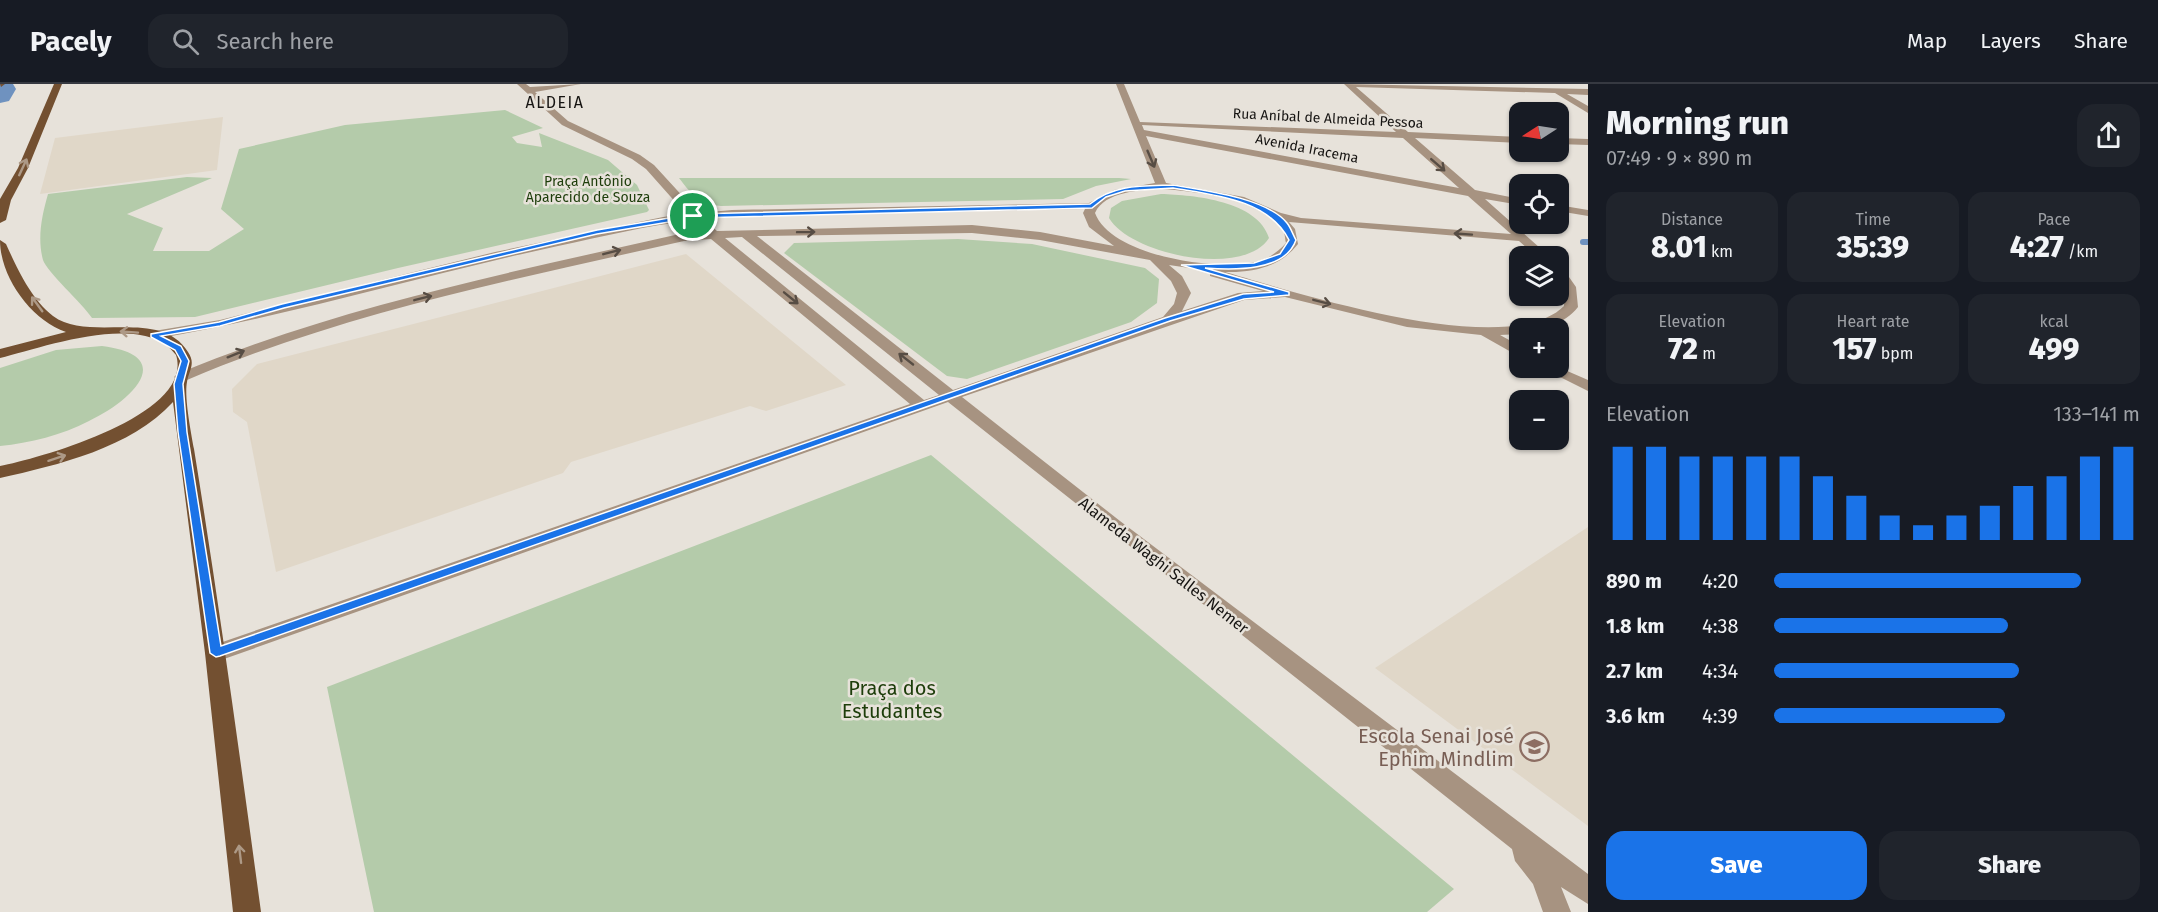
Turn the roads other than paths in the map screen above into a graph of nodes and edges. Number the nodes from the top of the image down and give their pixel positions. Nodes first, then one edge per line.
1 (58, 84) edge
2 (577, 84) edge
3 (1120, 84) edge
4 (1349, 84) edge
5 (1544, 84) edge
6 (524, 87) edge
7 (1555, 91) junction
8 (1588, 92) edge
9 (1588, 110) edge
10 (1138, 128) junction
11 (1405, 135) junction
12 (1509, 140) edge
13 (1569, 141) edge
14 (1588, 142) edge
15 (1162, 186) junction
16 (1473, 195) junction
17 (1509, 200) edge
18 (1092, 206) junction
19 (1569, 210) edge
20 (1588, 213) edge
21 (1274, 215) junction
22 (693, 216) junction
23 (0, 220) edge
24 (745, 233) junction
25 (713, 234) junction
26 (1522, 238) junction
27 (0, 244) edge
28 (1531, 246) edge
29 (1149, 256) junction
30 (1185, 265) junction
31 (1569, 284) edge
32 (1286, 293) junction
33 (1560, 318) edge
34 (1168, 320) junction
35 (1509, 330) edge
36 (1484, 331) junction
37 (86, 333) junction
38 (154, 335) junction
39 (1509, 346) edge
40 (0, 354) edge
41 (1569, 377) edge
42 (181, 380) junction
43 (1588, 386) edge
44 (952, 395) junction
45 (922, 406) junction
46 (0, 472) edge
47 (216, 653) junction
48 (1494, 820) junction
49 (1588, 891) edge
50 (247, 912) edge
51 (1557, 912) edge

23 -> 1 main road
2 - 6 street
3 - 10 street
4 - 7 street
4 - 11 street
5 - 7 street
6 - 22 street
7 - 8 street
7 - 9 street
10 - 11 street, Rua Aníbal de Almeida Pessoa
10 -> 15 street
10 - 16 street, Avenida Iracema
11 - 12 street, Rua Aníbal de Almeida Pessoa
11 -> 16 street
13 - 14 street
15 - 18 street
15 - 21 street
16 - 17 street, Avenida Iracema
16 - 26 street
18 - 22 street
18 - 29 street
19 - 20 street
26 -> 21 street
21 - 30 street
22 - 25 street
22 - 38 street
24 - 25 street
24 -> 29 street
44 -> 24 street, Alameda Waghi Salles Nemer
42 -> 25 street
25 -> 45 street
26 - 28 street
37 -> 27 main road
29 - 30 street
29 - 34 street
30 - 32 street
31 - 33 street
32 - 34 street
32 -> 36 street
34 - 44 street
35 - 36 street
36 - 39 street
38 -> 37 main road
37 - 40 main road
38 - 42 main road
41 - 43 street
46 -> 42 main road
42 - 47 main road
44 - 45 street
44 - 48 street, Alameda Waghi Salles Nemer
45 - 47 street
50 -> 47 main road
48 - 49 street, Alameda Waghi Salles Nemer
48 - 51 street

